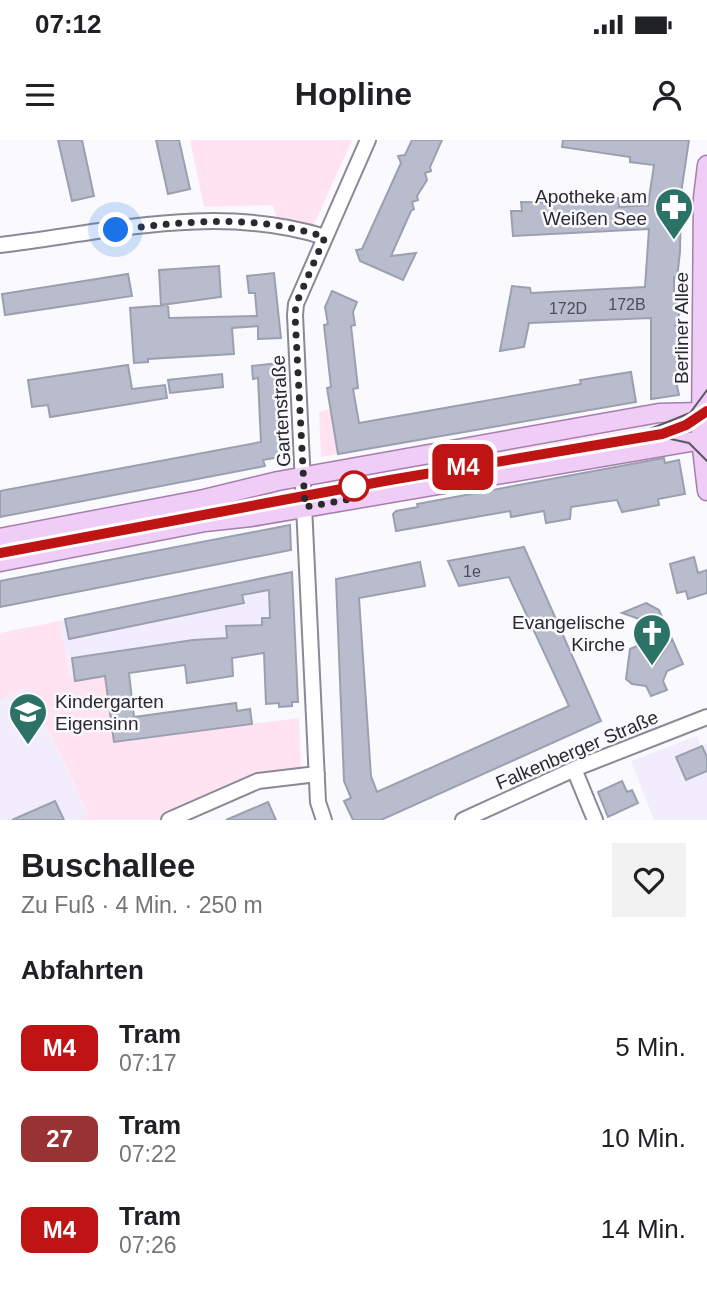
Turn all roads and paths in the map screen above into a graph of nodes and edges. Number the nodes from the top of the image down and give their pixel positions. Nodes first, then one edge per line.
1 (368, 140) edge
2 (707, 165) edge
3 (325, 237) junction
4 (0, 245) edge
5 (704, 416) edge
6 (704, 441) edge
7 (304, 476) junction
8 (707, 491) edge
9 (305, 507) junction
10 (0, 538) edge
11 (0, 562) edge
12 (707, 717) edge
13 (574, 769) junction
14 (317, 774) junction
15 (169, 820) edge
16 (324, 820) edge
17 (463, 820) edge
18 (594, 820) edge

1 - 3 street, Gartenstraße
2 - 5 main road, Berliner Allee
3 - 4 street
3 - 7 street, Gartenstraße
5 - 6 main road, Berliner Allee
5 - 7 main road
6 - 8 main road, Berliner Allee
6 - 9 main road
7 - 9 street, Gartenstraße
7 - 10 main road
9 - 11 main road
9 - 14 street, Gartenstraße
12 - 13 street, Falkenberger Straße
13 - 17 street, Falkenberger Straße
13 - 18 street
14 - 15 street
14 - 16 street, Gartenstraße

